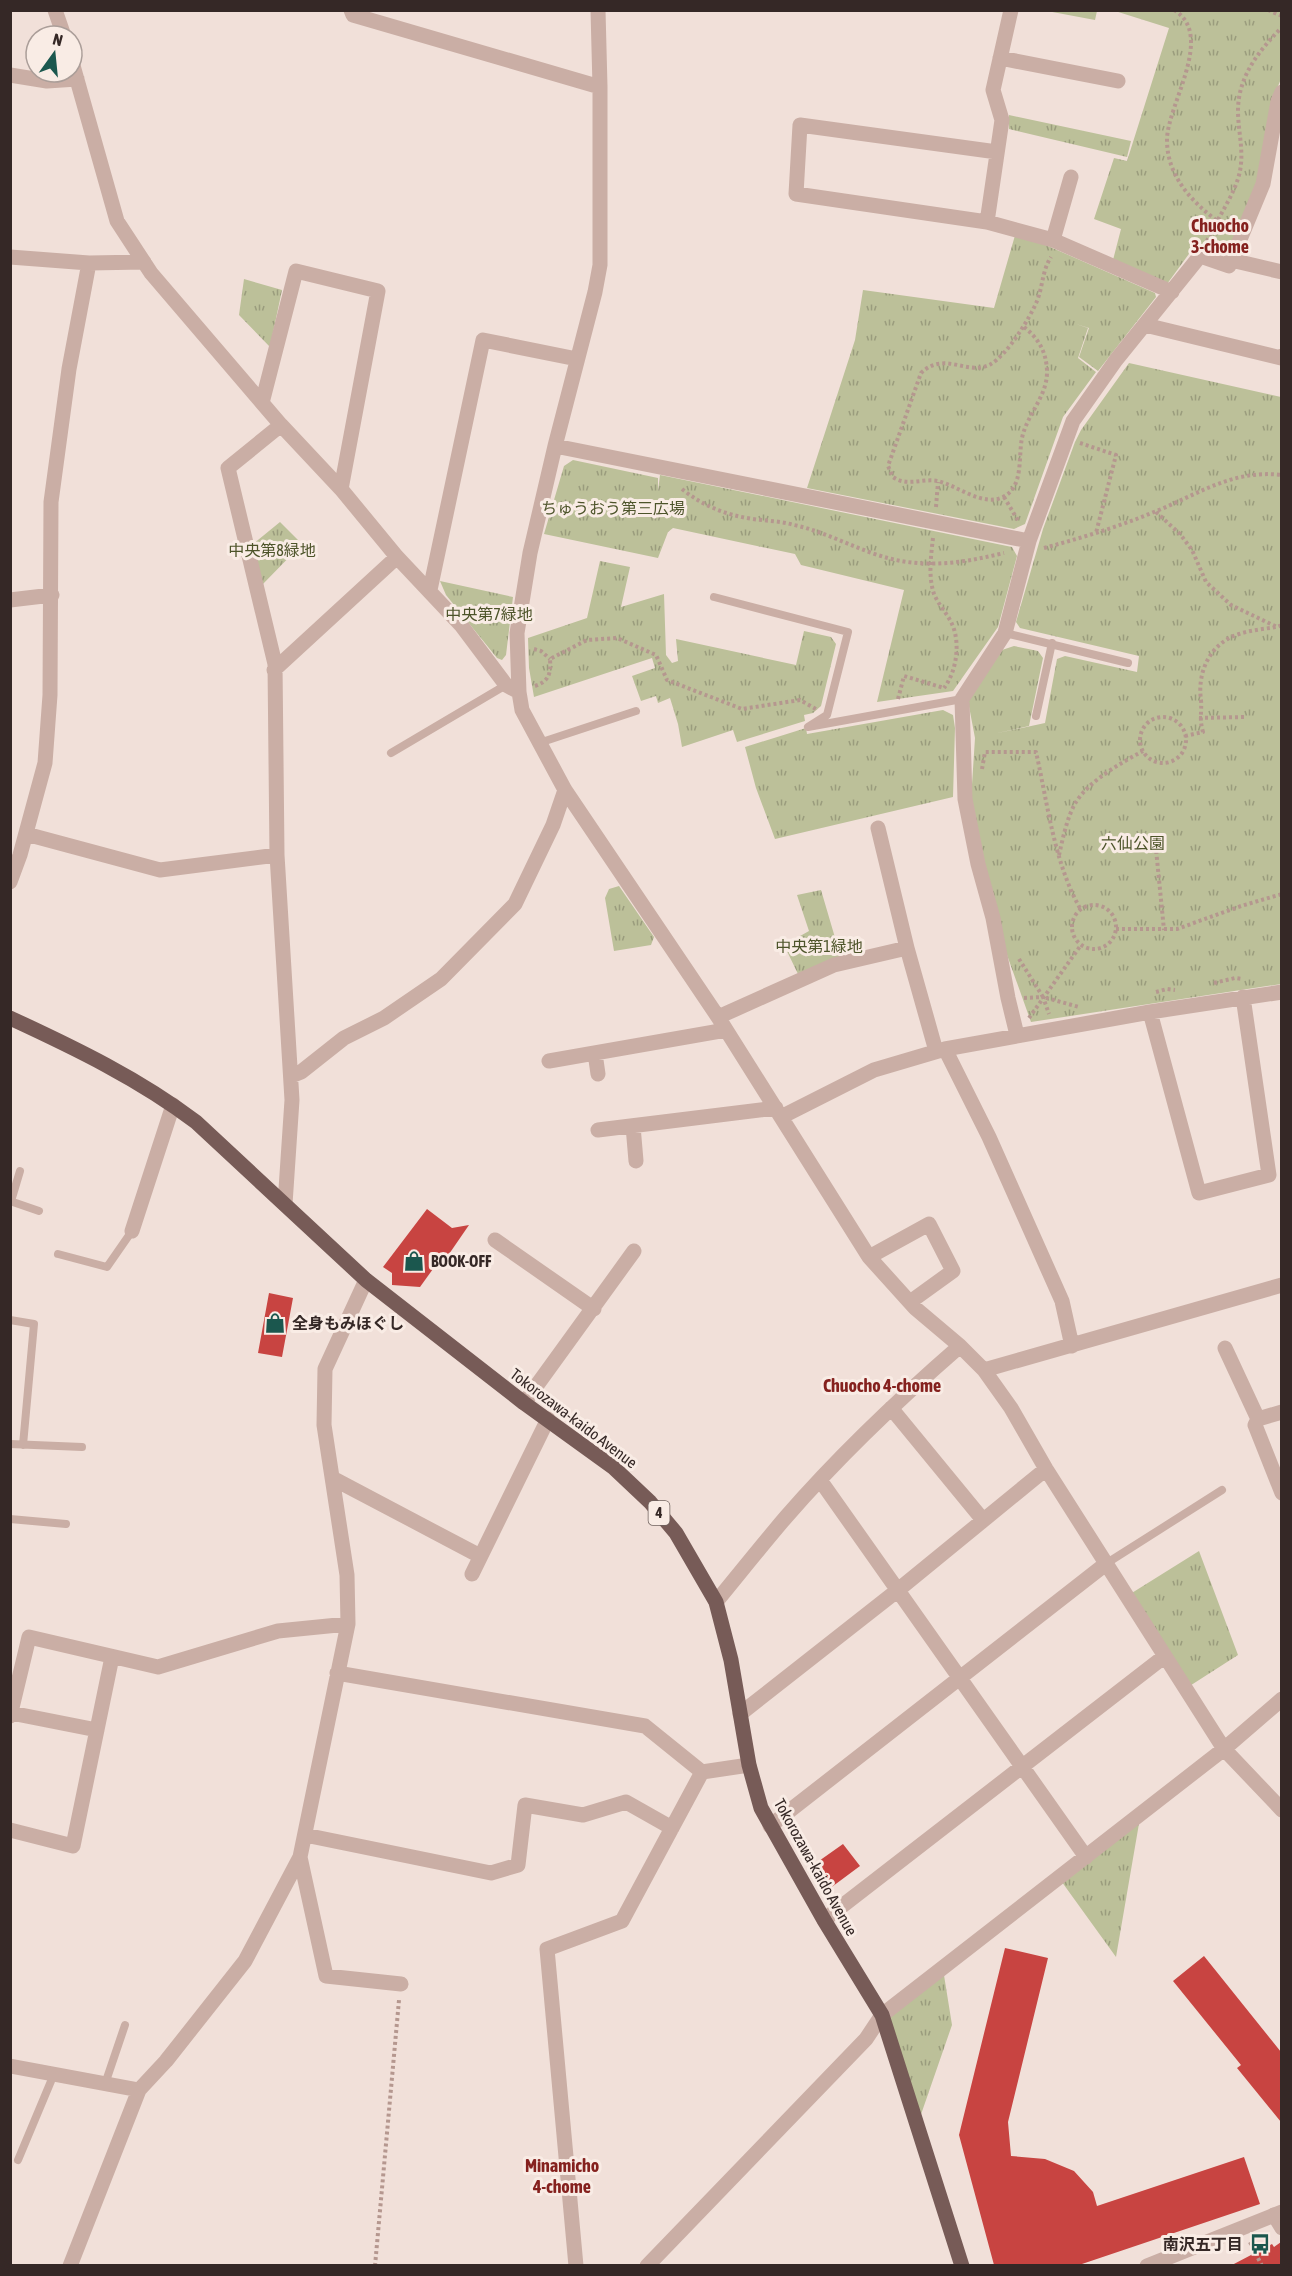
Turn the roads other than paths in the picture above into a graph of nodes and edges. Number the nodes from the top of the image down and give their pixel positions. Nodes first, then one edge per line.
1 (351, 10) edge
2 (598, 10) edge
3 (1011, 10) edge
4 (1000, 58) junction
5 (1118, 81) dead end
6 (78, 84) edge
7 (600, 87) junction
8 (1281, 92) edge
9 (997, 152) junction
10 (1071, 177) dead end
11 (987, 222) junction
12 (1055, 242) junction
13 (10, 257) edge
14 (1231, 260) junction
15 (144, 262) junction
16 (89, 264) junction
17 (1281, 272) edge
18 (1172, 292) junction
19 (1144, 325) junction
20 (1281, 356) edge
21 (577, 359) junction
22 (262, 403) junction
23 (282, 426) junction
24 (555, 446) junction
25 (341, 489) junction
26 (1028, 544) junction
27 (397, 557) junction
28 (430, 590) junction
29 (52, 595) junction
30 (714, 597) dead end
31 (10, 600) edge
32 (1005, 633) junction
33 (1052, 644) junction
34 (1128, 663) dead end
35 (274, 670) junction
36 (512, 688) junction
37 (962, 699) junction
38 (636, 711) dead end
39 (1036, 716) dead end
40 (539, 743) junction
41 (391, 753) dead end
42 (565, 790) junction
43 (878, 828) dead end
44 (26, 834) junction
45 (277, 855) junction
46 (10, 882) edge
47 (907, 948) junction
48 (1281, 992) edge
49 (1243, 996) junction
50 (1150, 1012) junction
51 (10, 1018) edge
52 (722, 1024) junction
53 (1017, 1035) junction
54 (940, 1050) junction
55 (595, 1053) junction
56 (549, 1061) dead end
57 (598, 1074) dead end
58 (291, 1076) junction
59 (173, 1105) junction
60 (778, 1113) junction
61 (633, 1126) junction
62 (598, 1130) dead end
63 (636, 1161) dead end
64 (20, 1171) dead end
65 (11, 1201) edge
66 (285, 1204) junction
67 (39, 1211) dead end
68 (132, 1231) joint
69 (495, 1240) dead end
70 (634, 1251) dead end
71 (58, 1254) dead end
72 (869, 1257) junction
73 (366, 1280) junction
74 (1281, 1285) edge
75 (910, 1302) junction
76 (594, 1309) junction
77 (10, 1320) edge
78 (960, 1346) junction
79 (1072, 1346) junction
80 (1225, 1348) dead end
81 (984, 1370) junction
82 (524, 1403) junction
83 (891, 1408) junction
84 (1281, 1412) edge
85 (548, 1419) junction
86 (1258, 1419) junction
87 (10, 1444) edge
88 (23, 1445) junction
89 (82, 1447) dead end
90 (1046, 1469) junction
91 (334, 1479) junction
92 (820, 1480) junction
93 (1222, 1490) dead end
94 (1281, 1493) edge
95 (10, 1519) edge
96 (983, 1520) junction
97 (66, 1524) dead end
98 (480, 1556) junction
99 (1107, 1563) junction
100 (472, 1574) dead end
101 (898, 1590) junction
102 (716, 1602) junction
103 (348, 1624) junction
104 (1165, 1656) junction
105 (112, 1657) junction
106 (337, 1673) junction
107 (961, 1679) junction
108 (1281, 1699) edge
109 (11, 1714) edge
110 (740, 1714) junction
111 (97, 1730) junction
112 (1224, 1749) junction
113 (748, 1765) junction
114 (1022, 1766) junction
115 (702, 1772) junction
116 (1281, 1810) edge
117 (770, 1826) junction
118 (672, 1828) junction
119 (10, 1830) edge
120 (305, 1835) junction
121 (300, 1857) junction
122 (1086, 1857) junction
123 (824, 1920) junction
124 (400, 1984) road end
125 (882, 2015) junction
126 (125, 2025) dead end
127 (10, 2066) edge
128 (54, 2074) junction
129 (105, 2084) junction
130 (139, 2090) junction
131 (18, 2160) dead end
132 (1279, 2218) edge
133 (1172, 2261) edge
134 (70, 2265) edge
135 (576, 2265) edge
136 (646, 2265) edge
137 (962, 2265) edge
138 (1147, 2265) edge

1 - 7 street
2 - 7 street
3 - 4 street
4 - 5 street
4 - 9 street
6 - 15 street
7 - 21 street
8 - 14 street
9 - 11 street
9 - 11 street
10 - 12 street
11 - 12 street
12 - 18 street
13 - 16 street
14 - 17 street
14 - 18 street
15 - 16 street
15 - 22 street
16 - 29 street
18 - 19 street
19 - 20 street
19 - 26 street
21 - 24 street
21 - 28 street
22 - 23 street
22 - 25 street
23 - 25 street
23 - 35 street
24 - 26 street
24 - 36 street
25 - 27 street
26 - 32 street
27 - 28 street
27 - 35 street
28 - 36 street
29 - 31 street
29 - 44 street
30 - 37 lane
32 - 33 lane
32 - 37 street
33 - 34 lane
33 - 39 lane
35 - 45 street
36 - 40 street
36 - 41 lane
37 - 53 street
38 - 40 lane
40 - 42 street
42 - 52 street
42 - 58 street
43 - 47 street
44 - 45 street
44 - 46 street
45 - 58 street
47 - 52 street
47 - 54 street
48 - 49 street
49 - 50 street
49 - 50 street
50 - 53 street
51 - 59 main road, Tokorozawa-kaido Avenue / 4
52 - 55 street
52 - 60 street
53 - 54 street
54 - 60 street
54 - 79 street
55 - 56 street
55 - 57 street
58 - 66 street
59 - 66 main road, Tokorozawa-kaido Avenue / 4
59 - 68 street
60 - 61 street
60 - 72 street
61 - 62 street
61 - 63 street
64 - 65 lane
65 - 67 lane
66 - 73 main road, Tokorozawa-kaido Avenue / 4
68 - 71 lane
69 - 76 street
70 - 76 street
72 - 75 street
72 - 75 street
73 - 82 main road, Tokorozawa-kaido Avenue / 4
73 - 91 street
74 - 79 street
75 - 78 street
76 - 82 street
77 - 88 lane
78 - 81 street
78 - 83 street
79 - 81 street
80 - 86 street
81 - 90 street
82 - 85 main road, Tokorozawa-kaido Avenue / 4
83 - 92 street
83 - 96 street
84 - 86 street
85 - 98 street
85 - 102 main road, Tokorozawa-kaido Avenue / 4
86 - 94 street
87 - 88 lane
88 - 89 lane
90 - 96 street
90 - 99 street
91 - 98 street
91 - 103 street
92 - 101 street
92 - 102 street
93 - 99 lane
95 - 97 lane
96 - 101 street
98 - 100 street
99 - 104 street
99 - 107 street
101 - 107 street
101 - 110 street
102 - 110 main road, Tokorozawa-kaido Avenue / 4
103 - 105 street
103 - 106 street
104 - 112 street
104 - 114 street
105 - 109 street
105 - 111 street
106 - 115 street
106 - 120 street
107 - 114 street
107 - 117 street
108 - 112 street
109 - 111 street
110 - 113 main road, Tokorozawa-kaido Avenue / 4
111 - 119 street
112 - 116 street
112 - 122 street
113 - 115 street
113 - 117 main road, Tokorozawa-kaido Avenue / 4
114 - 122 street
114 - 123 street
115 - 118 street
117 - 123 main road, Tokorozawa-kaido Avenue / 4
118 - 120 street
118 - 135 street
120 - 121 street
121 - 124 street
121 - 130 street
122 - 125 street
123 - 125 main road, Tokorozawa-kaido Avenue / 4
125 - 136 street
125 - 137 main road, Tokorozawa-kaido Avenue / 4
126 - 129 lane
127 - 128 street
128 - 129 street
128 - 131 lane
129 - 130 street
130 - 134 street
132 - 133 street
133 - 138 street

